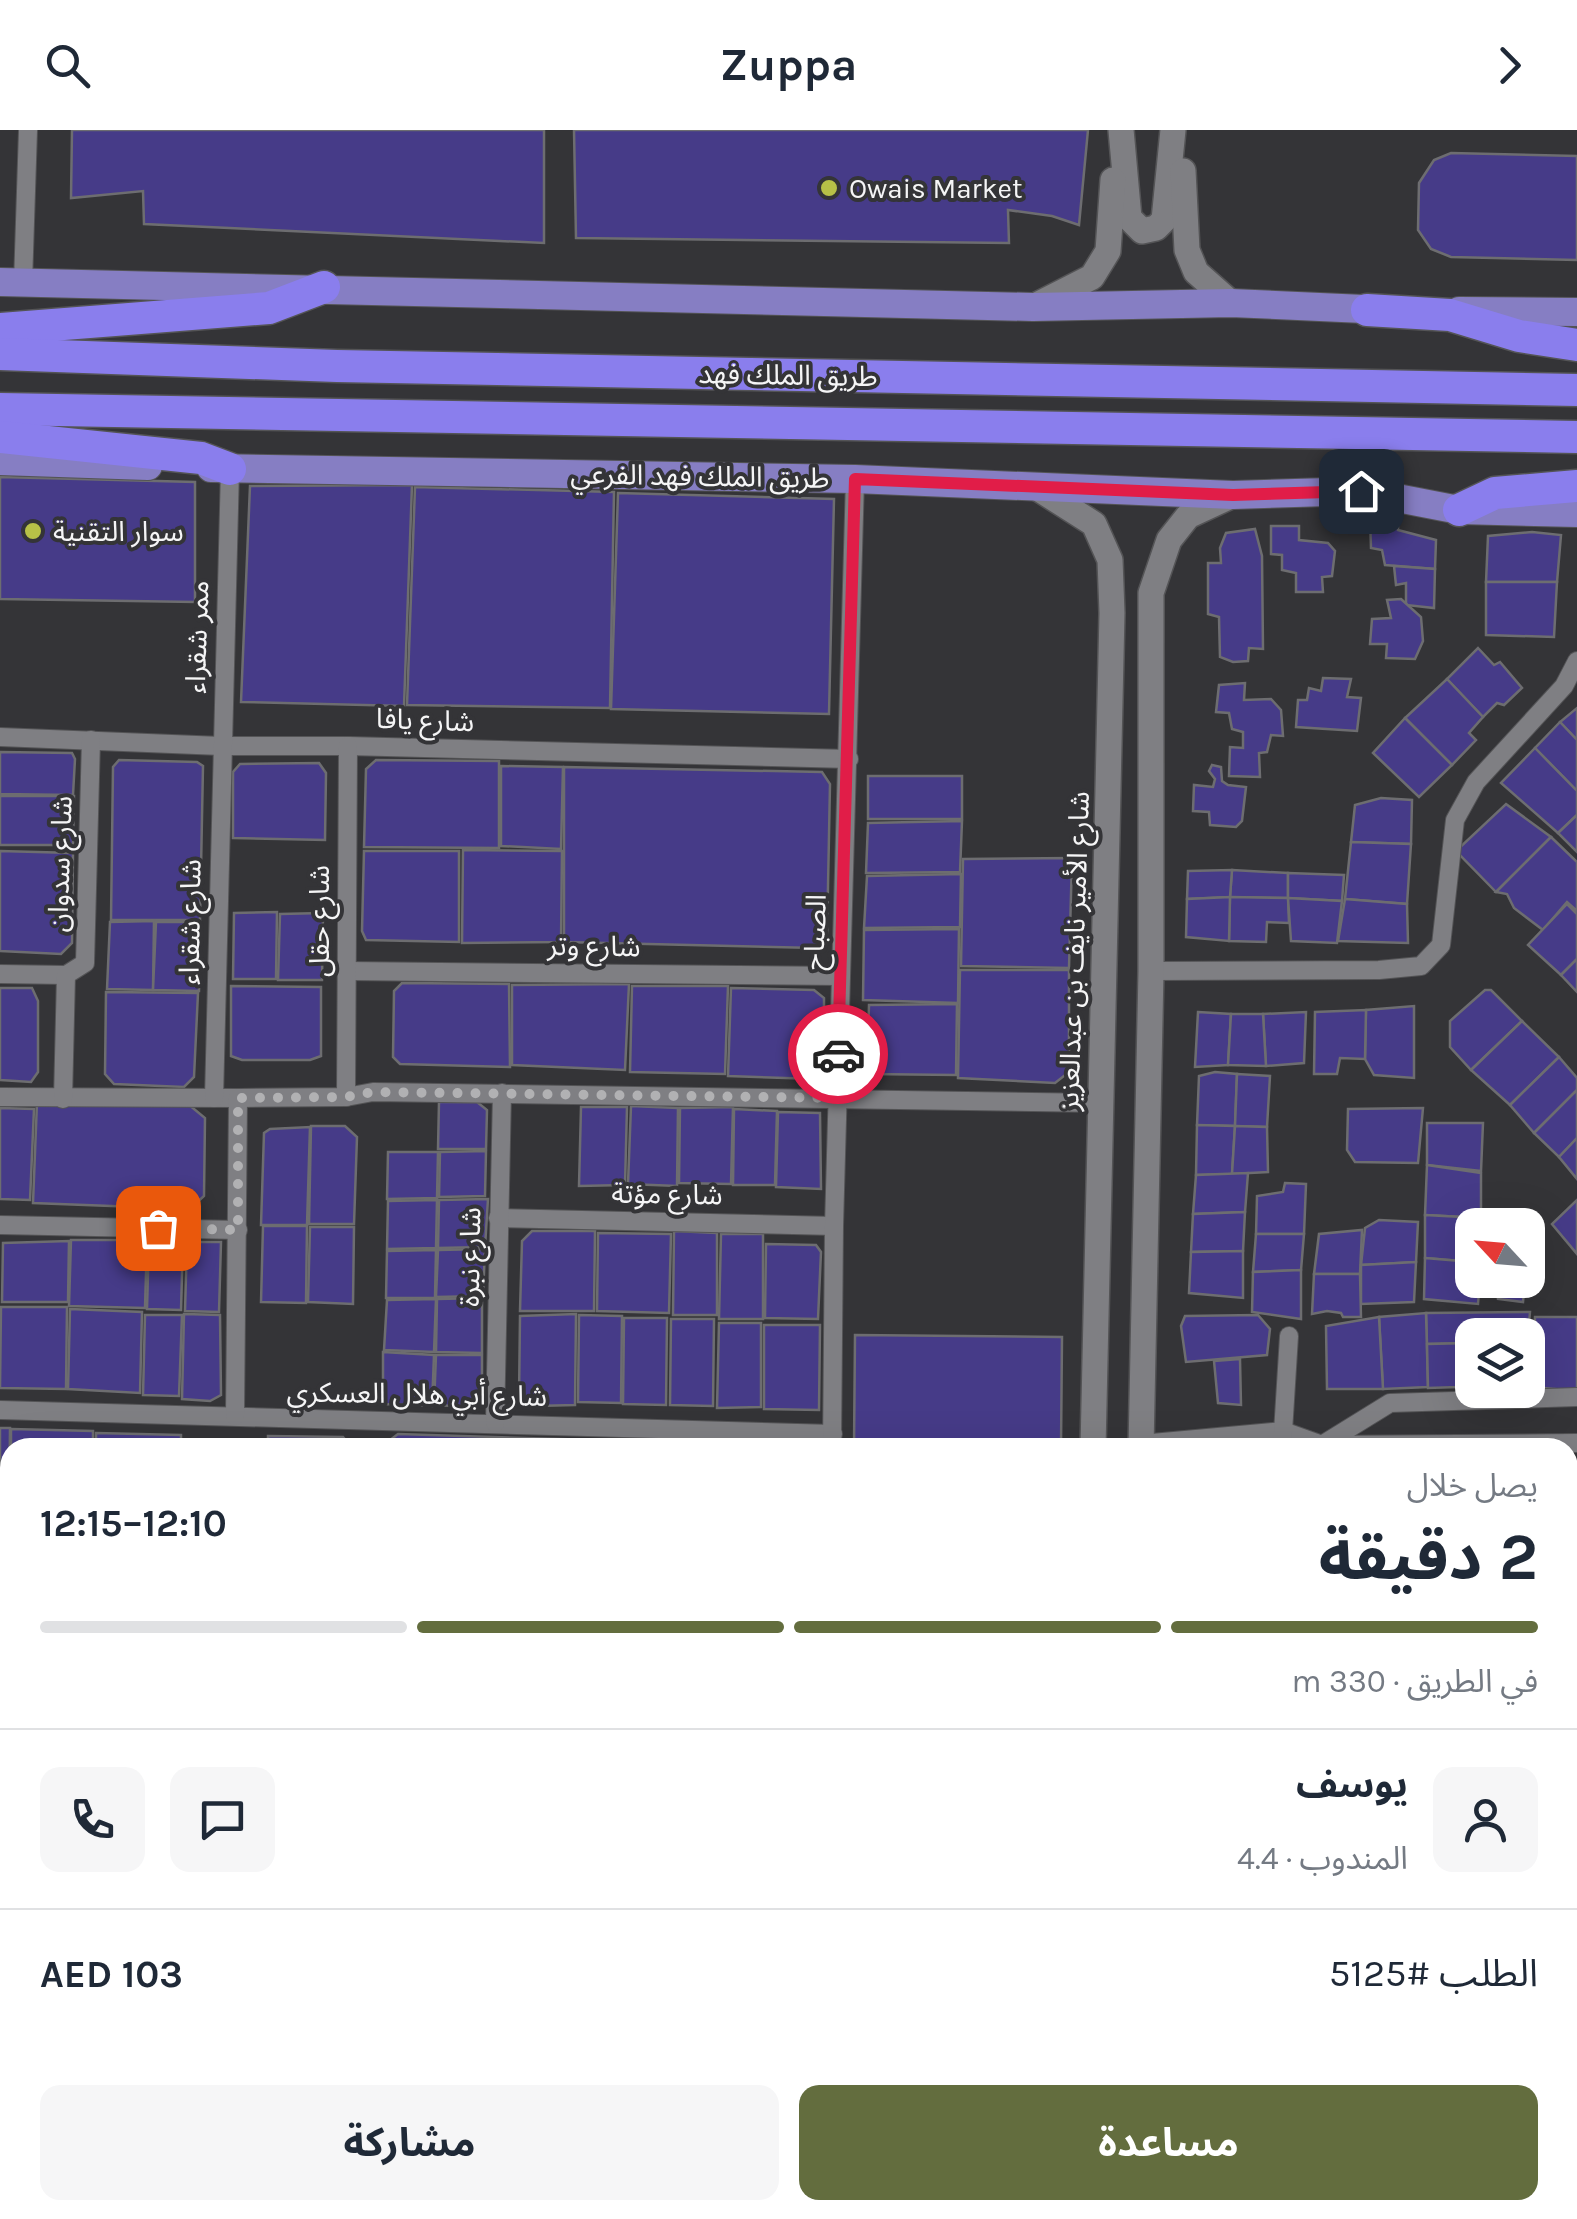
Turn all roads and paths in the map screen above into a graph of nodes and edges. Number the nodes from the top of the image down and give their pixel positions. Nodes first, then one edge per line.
1 (28, 130) edge
2 (1118, 130) edge
3 (1173, 130) edge
4 (1180, 130) edge
5 (11, 282) edge
6 (324, 288) junction
7 (1232, 303) junction
8 (1034, 307) junction
9 (1367, 310) junction
10 (1577, 312) edge
11 (0, 329) edge
12 (1577, 345) edge
13 (0, 354) edge
14 (1577, 390) edge
15 (0, 410) edge
16 (0, 436) edge
17 (1577, 437) edge
18 (0, 461) edge
19 (230, 469) junction
20 (855, 479) junction
21 (1577, 486) edge
22 (1039, 489) junction
23 (1233, 495) junction
24 (1459, 510) junction
25 (1577, 513) edge
26 (1152, 593) junction
27 (1112, 613) junction
28 (1577, 661) edge
29 (0, 738) edge
30 (90, 740) junction
31 (221, 746) junction
32 (348, 746) junction
33 (849, 759) junction
34 (346, 971) junction
35 (1150, 971) junction
36 (0, 974) edge
37 (66, 976) junction
38 (841, 976) junction
39 (502, 1092) junction
40 (0, 1097) edge
41 (346, 1097) junction
42 (214, 1098) junction
43 (238, 1098) junction
44 (837, 1098) junction
45 (63, 1099) junction
46 (1099, 1103) junction
47 (498, 1218) junction
48 (0, 1224) edge
49 (834, 1226) junction
50 (238, 1230) junction
51 (1289, 1336) dead end
52 (1577, 1398) edge
53 (0, 1410) edge
54 (235, 1416) junction
55 (495, 1423) junction
56 (776, 1438) edge
57 (832, 1438) edge
58 (1093, 1438) edge
59 (1141, 1438) edge
60 (1283, 1438) edge
61 (1333, 1438) edge

1 - 5 street
2 - 3 street
2 - 8 street
4 - 7 street
5 - 6 main road
6 - 8 main road
6 - 11 highway
7 - 8 main road
7 - 9 main road
9 - 10 main road
9 - 12 highway
13 - 14 highway, طريق الملك فهد
15 - 17 highway, طريق الملك فهد
16 - 19 highway
18 - 19 main road, طريق الملك فهد الفرعي
19 - 20 main road, طريق الملك فهد الفرعي
19 - 31 street, ممر شقراء
20 - 22 main road, طريق الملك فهد الفرعي
20 - 33 street, الصباح
21 - 24 highway
22 - 23 main road, طريق الملك فهد الفرعي
22 - 27 street, شارع الأمير نايف بن عبدالعزيز
23 - 24 main road, طريق الملك فهد الفرعي
23 - 26 street
24 - 25 main road, طريق الملك فهد الفرعي
26 - 27 street
26 - 35 street
27 - 46 street, شارع الأمير نايف بن عبدالعزيز
28 - 35 street
29 - 30 street, شارع يافا
30 - 31 street, شارع يافا
30 - 37 street, شارع سدوان
31 - 32 street, شارع يافا
31 - 42 street, شارع شقراء
32 - 33 street, شارع يافا
32 - 34 street, شارع حقل
33 - 38 street, الصباح
34 - 38 street, شارع وتر
34 - 41 street, شارع حقل
35 - 59 street
36 - 37 street
37 - 45 street, شارع سدوان
38 - 44 street, الصباح
39 - 41 street
39 - 44 street
39 - 47 street, شارع نبرة
40 - 45 street
41 - 43 street
42 - 43 street
42 - 45 street
43 - 50 street
44 - 46 street
44 - 49 street, الصباح
46 - 58 street, شارع الأمير نايف بن عبدالعزيز
47 - 49 street, شارع مؤتة
47 - 55 street, شارع نبرة
48 - 50 street
49 - 57 street, الصباح
50 - 54 street
51 - 60 street
52 - 61 street
53 - 54 street, شارع أبي هلال العسكري
54 - 55 street, شارع أبي هلال العسكري
55 - 56 street, شارع أبي هلال العسكري

